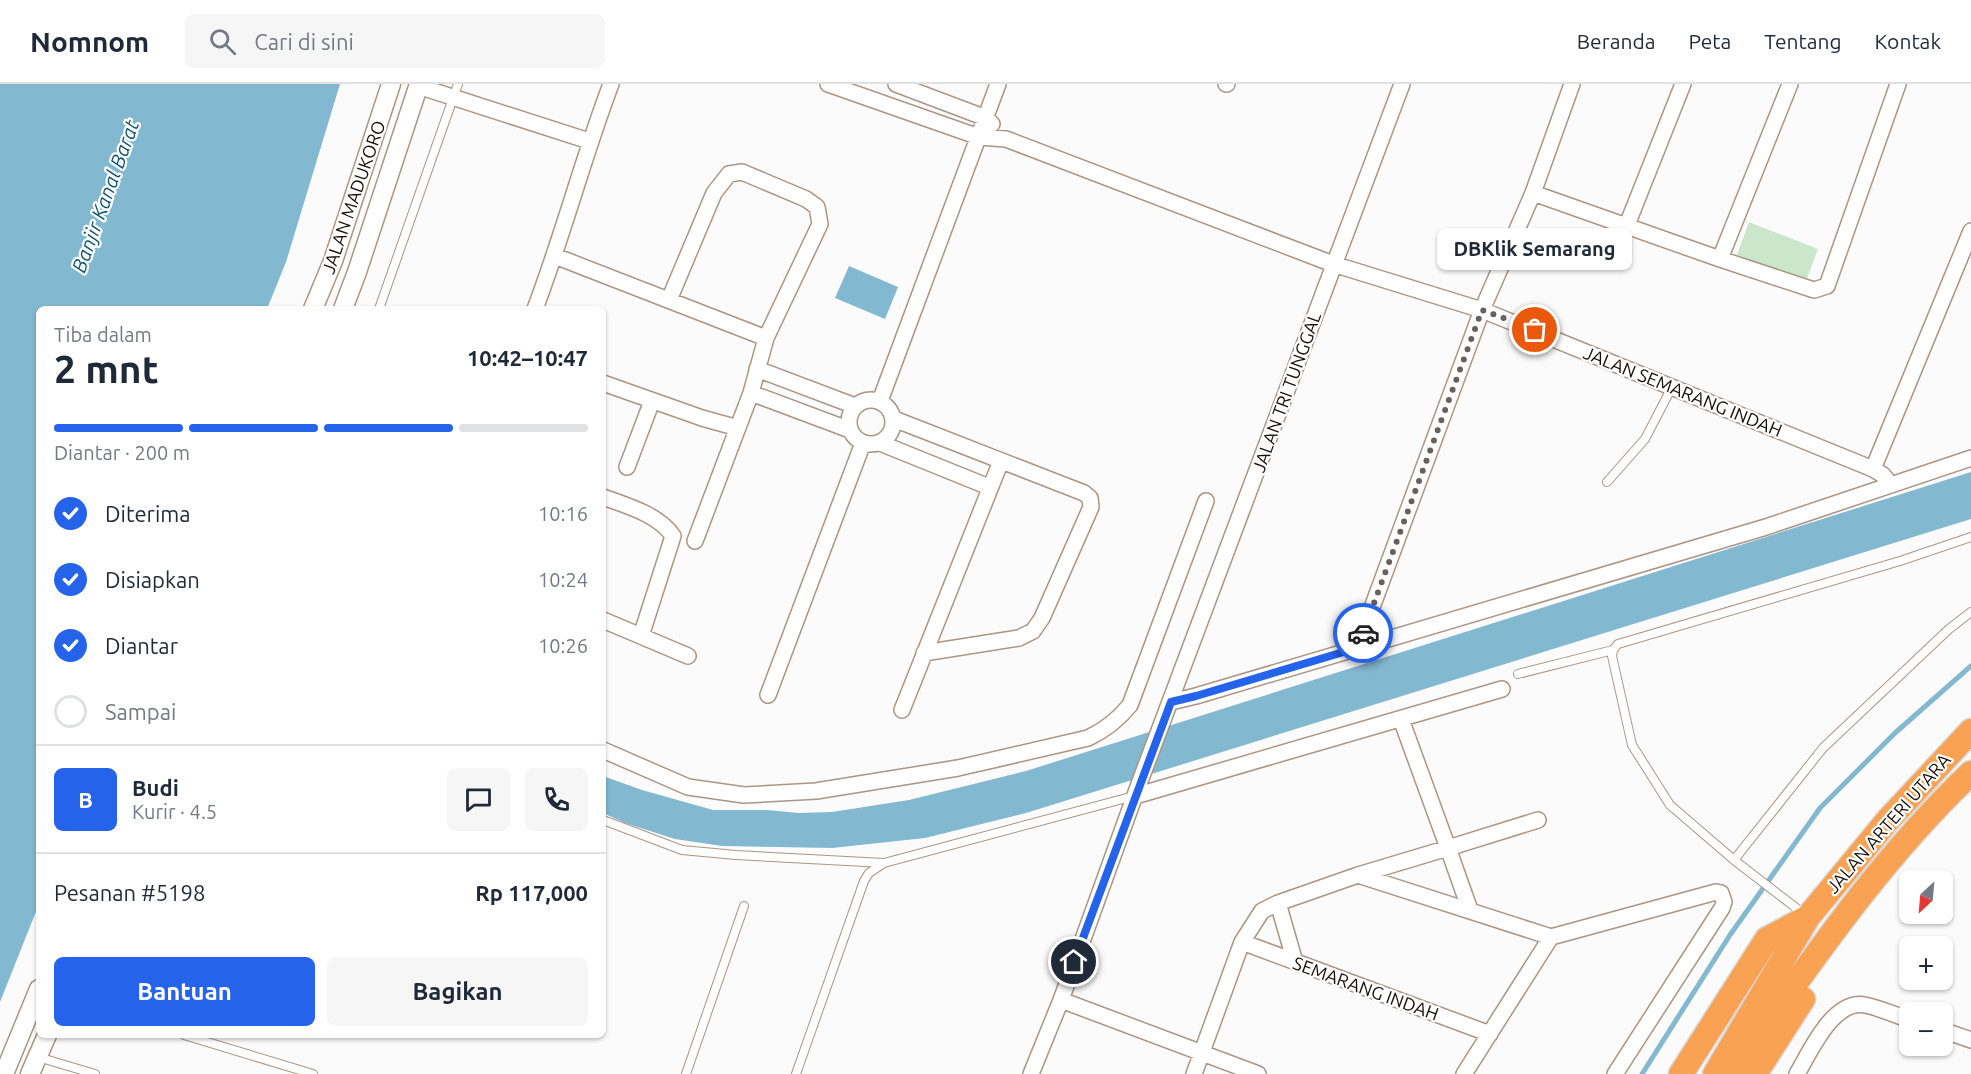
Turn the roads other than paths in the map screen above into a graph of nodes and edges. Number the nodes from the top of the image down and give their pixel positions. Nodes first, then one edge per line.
1 (391, 84) edge
2 (611, 84) edge
3 (828, 84) edge
4 (896, 84) edge
5 (998, 84) edge
6 (1402, 84) edge
7 (1572, 84) edge
8 (1683, 84) edge
9 (1790, 84) edge
10 (1898, 84) edge
11 (419, 85) edge
12 (456, 91) edge
13 (986, 118) junction
14 (979, 137) junction
15 (1006, 139) junction
16 (590, 141) junction
17 (1533, 193) junction
18 (1628, 225) junction
19 (1971, 231) edge
20 (555, 256) junction
21 (1720, 259) junction
22 (1333, 264) junction
23 (669, 300) junction
24 (315, 306) edge
25 (347, 306) edge
26 (380, 306) edge
27 (536, 306) edge
28 (1482, 310) junction
29 (766, 338) junction
30 (758, 369) junction
31 (606, 384) edge
32 (1672, 387) junction
33 (751, 393) junction
34 (652, 400) junction
35 (880, 400) junction
36 (855, 406) junction
37 (894, 419) junction
38 (738, 428) junction
39 (850, 430) junction
40 (863, 442) junction
41 (880, 443) junction
42 (1971, 458) edge
43 (1001, 461) junction
44 (627, 467) dead end
45 (1873, 469) junction
46 (1607, 482) dead end
47 (1891, 485) junction
48 (989, 487) junction
49 (606, 499) edge
50 (1206, 501) dead end
51 (1971, 537) edge
52 (695, 541) dead end
53 (1971, 612) edge
54 (606, 621) edge
55 (641, 636) junction
56 (1357, 648) junction
57 (1613, 650) junction
58 (924, 653) junction
59 (688, 656) dead end
60 (1518, 674) dead end
61 (1502, 689) dead end
62 (768, 695) dead end
63 (1171, 702) junction
64 (902, 710) dead end
65 (1401, 719) junction
66 (1971, 731) edge
67 (606, 751) edge
68 (1970, 775) edge
69 (1137, 790) junction
70 (1538, 820) dead end
71 (606, 821) edge
72 (1448, 848) junction
73 (1734, 860) junction
74 (884, 862) junction
75 (1358, 875) junction
76 (1278, 903) junction
77 (744, 906) dead end
78 (1470, 910) junction
79 (1808, 917) junction
80 (1832, 934) junction
81 (1551, 937) junction
82 (1242, 942) junction
83 (1294, 962) junction
84 (36, 996) edge
85 (1061, 1000) junction
86 (1899, 1016) edge
87 (1490, 1034) junction
88 (1953, 1034) edge
89 (46, 1038) edge
90 (194, 1038) edge
91 (1971, 1040) edge
92 (1202, 1053) junction
93 (38, 1057) junction
94 (4, 1074) edge
95 (30, 1074) edge
96 (95, 1074) edge
97 (313, 1074) edge
98 (686, 1074) edge
99 (796, 1074) edge
100 (1030, 1074) edge
101 (1194, 1074) edge
102 (1258, 1074) edge
103 (1464, 1074) edge
104 (1615, 1074) edge
105 (1681, 1074) edge
106 (1715, 1074) edge
107 (1730, 1074) edge
108 (1755, 1074) edge
109 (1797, 1074) edge

1 - 24 street, JALAN MADUKORO
2 - 16 street
3 - 14 street
4 - 13 street
5 - 13 street
6 - 22 street, JALAN TRI TUNGGAL
7 - 17 street
8 - 18 street
9 - 21 street
10 - 21 street
11 - 12 street
11 - 25 street, JALAN MADUKORO
12 - 16 street
12 - 26 lane
13 - 14 street
13 - 15 street
14 - 15 street
14 - 35 street
15 - 22 street, JALAN SEMARANG INDAH
16 - 20 street
17 - 18 street
17 - 28 street
18 - 21 street
19 - 45 street
20 - 23 street
20 - 27 street
22 - 28 street, JALAN SEMARANG INDAH
22 - 63 street, JALAN TRI TUNGGAL
23 - 29 street
23 - 29 street
28 - 32 street, JALAN SEMARANG INDAH
28 - 56 street
29 - 30 street
30 - 33 street
30 - 36 street
31 - 34 street
32 - 45 street, JALAN SEMARANG INDAH
32 - 46 lane
33 - 38 street
33 - 39 street
34 - 38 street
34 - 44 street
35 - 36 street
35 - 37 street
36 - 39 street
37 - 41 street
37 - 43 street
38 - 52 street
39 - 40 street
40 - 41 street
40 - 62 street
41 - 48 street
42 - 47 street
43 - 48 street
43 - 58 street
45 - 47 street, JALAN SEMARANG INDAH
47 - 56 street
48 - 58 street
49 - 55 street
50 - 67 street
51 - 57 lane
53 - 73 lane
54 - 55 street
55 - 59 street
56 - 63 street
57 - 60 lane
57 - 73 lane
58 - 64 street
61 - 65 street
63 - 69 street, JALAN TRI TUNGGAL
65 - 69 street
65 - 72 street
66 - 79 highway, JALAN ARTERI UTARA
68 - 80 highway, JALAN ARTERI UTARA
69 - 74 lane
69 - 85 street
70 - 72 street
71 - 74 lane
72 - 75 street
72 - 78 street
73 - 79 lane
74 - 99 lane
75 - 76 street
75 - 78 street
76 - 82 street
76 - 83 street
77 - 98 lane
78 - 81 street
79 - 105 highway
79 - 106 highway
80 - 107 highway, JALAN ARTERI UTARA
80 - 108 highway
81 - 87 street
81 - 104 street
82 - 83 street, SEMARANG INDAH
82 - 92 street
83 - 87 street, SEMARANG INDAH
84 - 94 street
85 - 92 street
85 - 100 street
86 - 109 street
87 - 103 street
88 - 91 street
89 - 93 street
90 - 97 lane
92 - 101 street
92 - 102 street
93 - 95 street
93 - 96 lane

